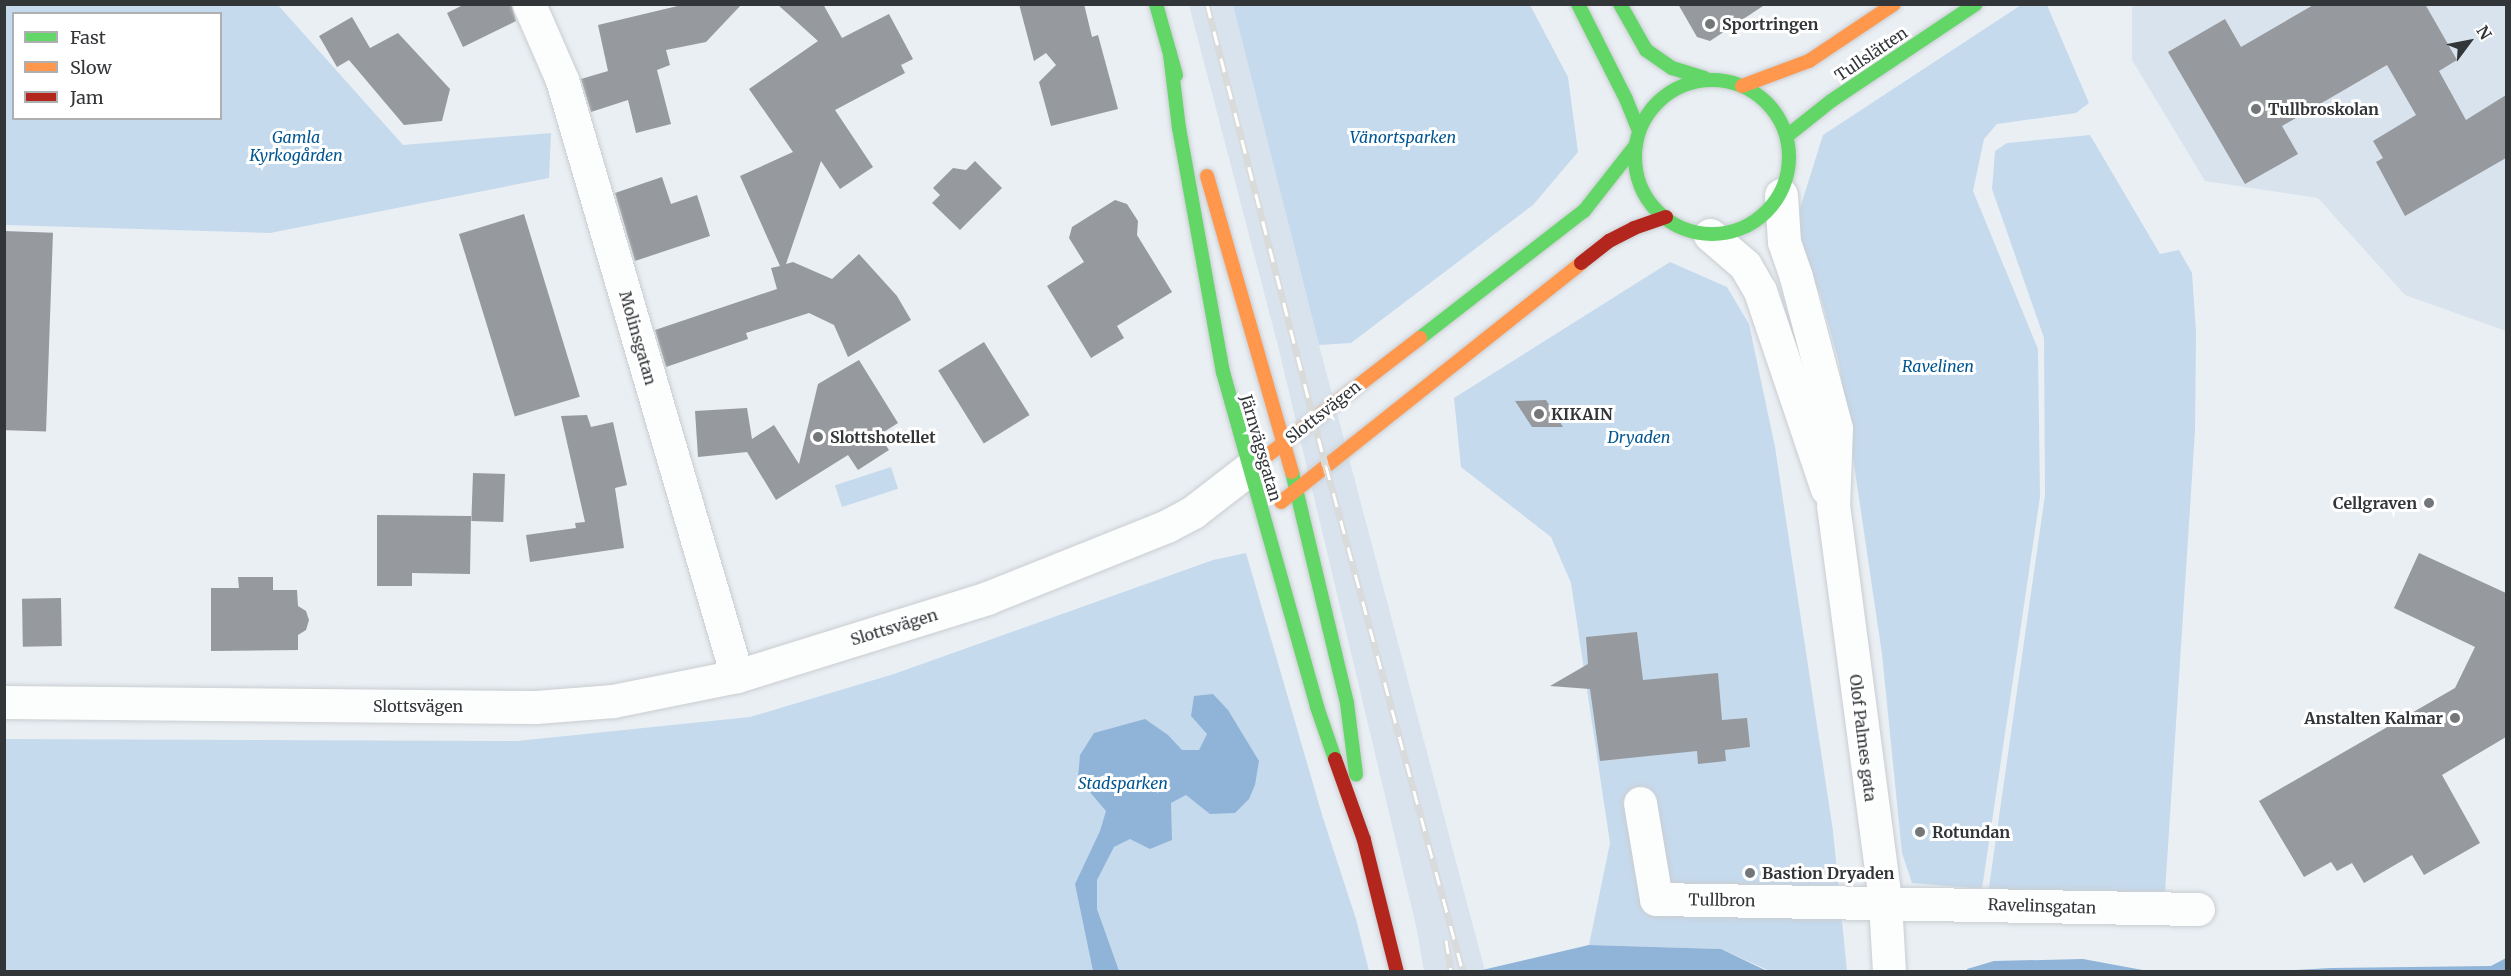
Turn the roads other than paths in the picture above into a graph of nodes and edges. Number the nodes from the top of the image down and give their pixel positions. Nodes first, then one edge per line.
1 (529, 4) edge
2 (1156, 4) edge
3 (1578, 4) edge
4 (1620, 4) edge
5 (1894, 4) edge
6 (1976, 4) edge
7 (1170, 54) junction
8 (1705, 78) junction
9 (1742, 86) junction
10 (1638, 129) junction
11 (1787, 136) junction
12 (1197, 144) dead end
13 (1636, 145) junction
14 (1204, 167) dead end
15 (1781, 195) junction
16 (1666, 217) junction
17 (1710, 235) junction
18 (1284, 442) junction
19 (1250, 468) junction
20 (1296, 491) junction
21 (1833, 505) junction
22 (1263, 516) junction
23 (737, 676) junction
24 (4, 702) edge
25 (1640, 803) dead end
26 (1364, 840) junction
27 (1885, 902) junction
28 (2198, 909) dead end
29 (1397, 972) edge
30 (1889, 972) edge

1 - 23 street, Molinsgatan
2 - 7 street, Järnvägsgatan
3 - 10 street
4 - 8 street
5 - 9 street, Tullslätten
6 - 11 street, Tullslätten
7 - 12 street, Järnvägsgatan
7 - 19 street, Järnvägsgatan
8 - 9 street
8 - 10 street
9 - 11 street
10 - 13 street
11 - 15 street
13 - 16 street
13 - 18 street, Slottsvägen
14 - 18 street, Järnvägsgatan
15 - 17 street
15 - 21 street, Olof Palmes gata
16 - 17 street
16 - 20 street
17 - 21 street, Olof Palmes gata
18 - 19 street, Slottsvägen
18 - 20 street, Järnvägsgatan
19 - 22 street, Järnvägsgatan
19 - 23 street, Slottsvägen
20 - 22 street
20 - 26 street, Järnvägsgatan
21 - 27 street, Olof Palmes gata
22 - 26 street, Järnvägsgatan
23 - 24 street, Slottsvägen
25 - 27 street, Tullbron
26 - 29 street, Järnvägsgatan
27 - 28 street, Ravelinsgatan
27 - 30 street, Olof Palmes gata

